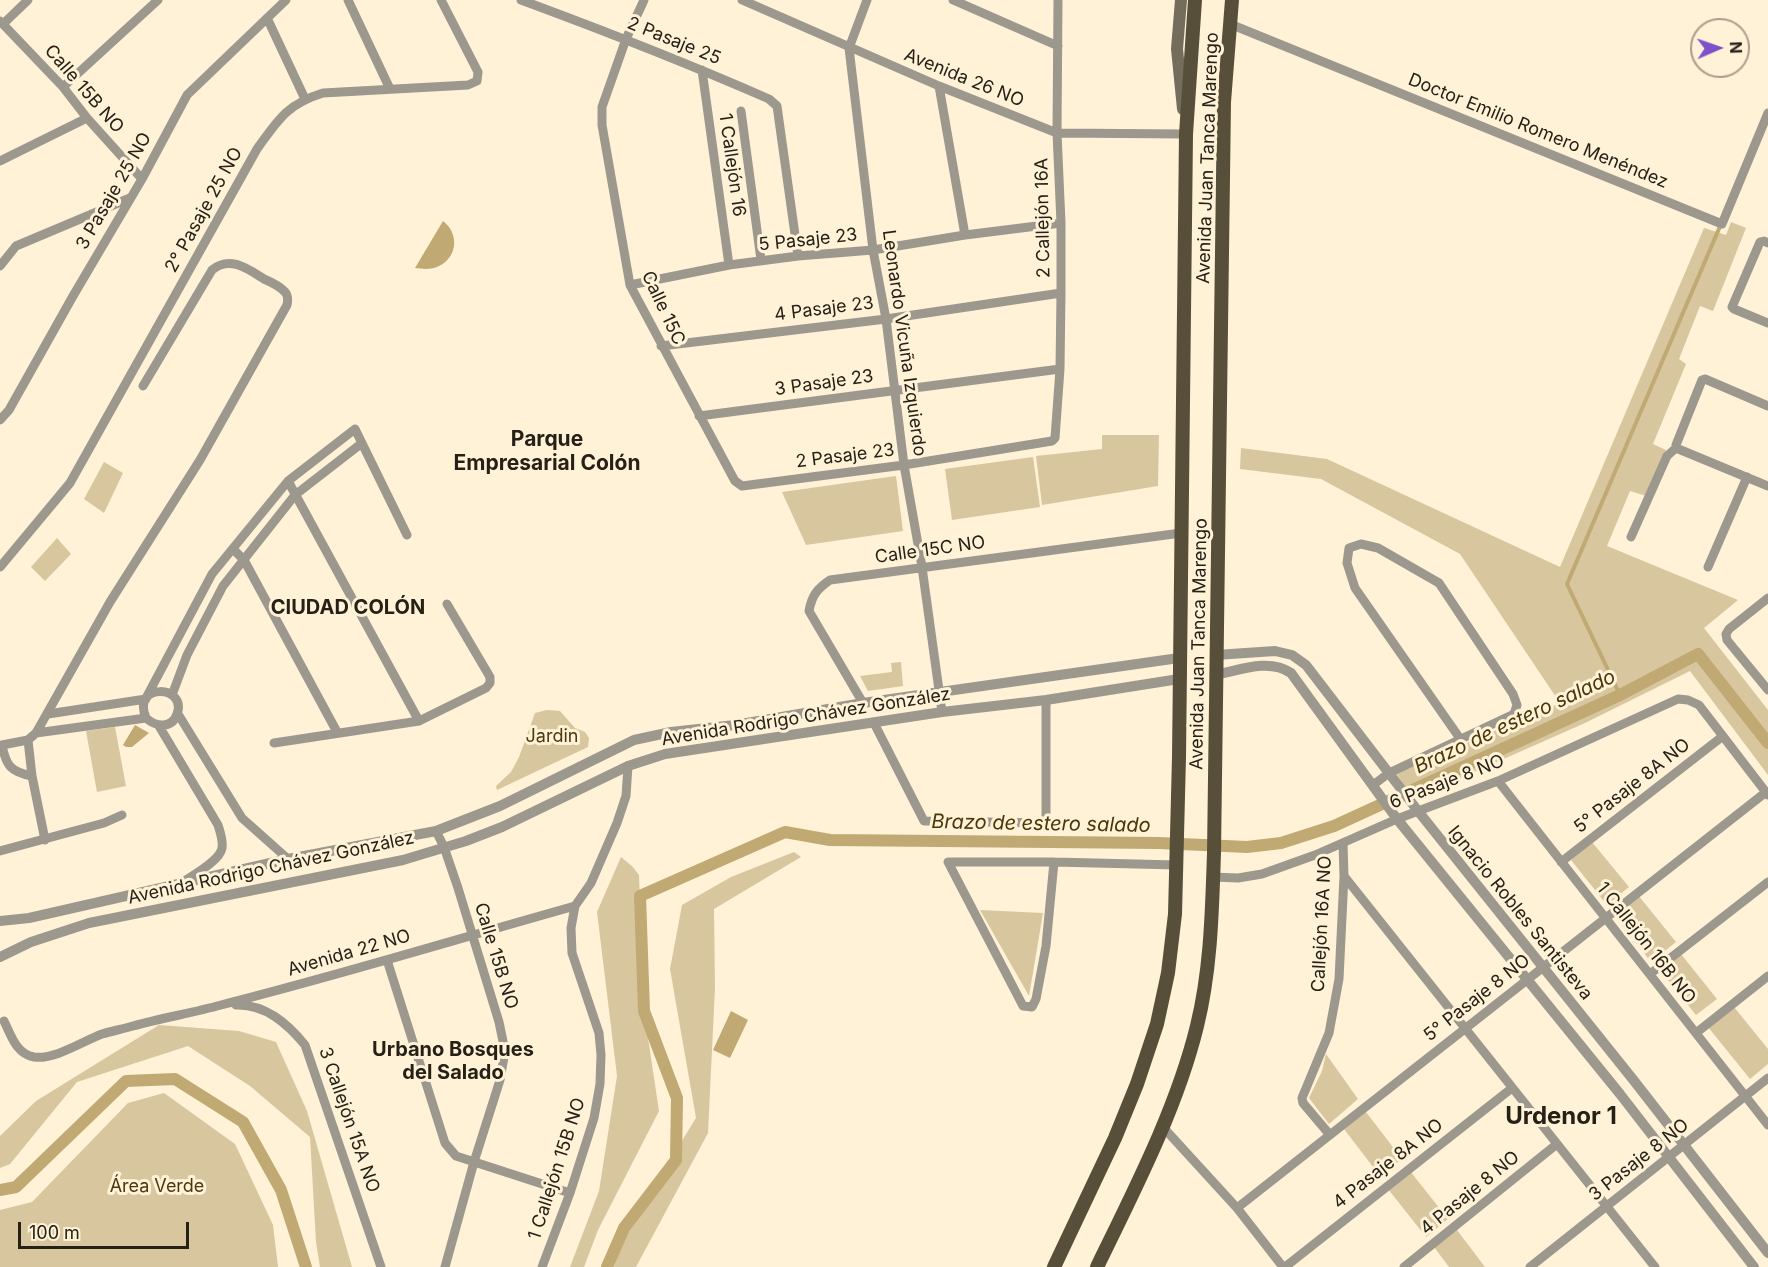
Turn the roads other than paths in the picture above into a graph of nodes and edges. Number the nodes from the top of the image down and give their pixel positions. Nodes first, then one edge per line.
1 (28, 0) edge
2 (158, 0) edge
3 (286, 0) edge
4 (348, 0) edge
5 (441, 0) edge
6 (521, 0) edge
7 (644, 0) edge
8 (742, 0) edge
9 (867, 0) edge
10 (953, 0) edge
11 (1058, 0) edge
12 (1181, 0) edge
13 (1195, 0) edge
14 (1232, 0) edge
15 (267, 18) junction
16 (1, 22) edge
17 (1230, 24) junction
18 (626, 39) junction
19 (1058, 46) junction
20 (849, 48) junction
21 (702, 70) junction
22 (939, 86) junction
23 (63, 87) junction
24 (390, 89) junction
25 (305, 99) junction
26 (741, 111) dead end
27 (1768, 113) edge
28 (87, 118) junction
29 (1057, 133) junction
30 (1186, 134) junction
31 (0, 161) edge
32 (142, 179) junction
33 (130, 198) junction
34 (1061, 223) junction
35 (965, 235) junction
36 (1768, 243) edge
37 (873, 250) junction
38 (798, 256) junction
39 (761, 260) junction
40 (729, 264) junction
41 (0, 266) edge
42 (630, 285) junction
43 (1061, 293) junction
44 (886, 319) junction
45 (1768, 323) edge
46 (661, 345) junction
47 (1060, 369) junction
48 (143, 386) dead end
49 (896, 390) junction
50 (1768, 406) edge
51 (699, 416) junction
52 (0, 420) edge
53 (1056, 435) joint
54 (362, 443) junction
55 (1676, 447) junction
56 (904, 465) junction
57 (1747, 477) junction
58 (288, 481) junction
59 (742, 486) joint
60 (1768, 486) edge
61 (295, 495) junction
62 (1181, 533) junction
63 (407, 535) dead end
64 (1631, 537) dead end
65 (233, 549) junction
66 (244, 560) junction
67 (0, 567) edge
68 (921, 567) junction
69 (1708, 567) dead end
70 (1768, 598) edge
71 (447, 604) dead end
72 (1216, 655) junction
73 (1179, 658) junction
74 (1216, 675) junction
75 (1179, 679) junction
76 (1768, 690) edge
77 (940, 692) junction
78 (172, 694) junction
79 (146, 698) junction
80 (1046, 700) junction
81 (863, 703) junction
82 (942, 712) junction
83 (48, 714) junction
84 (177, 714) junction
85 (146, 718) junction
86 (419, 721) junction
87 (874, 723) junction
88 (159, 726) junction
89 (337, 732) junction
90 (36, 734) junction
91 (1723, 736) junction
92 (28, 740) junction
93 (1461, 740) junction
94 (274, 743) dead end
95 (1, 745) edge
96 (628, 766) junction
97 (1391, 775) junction
98 (32, 776) junction
99 (1498, 781) junction
100 (1375, 787) junction
101 (1767, 793) edge
102 (1414, 806) junction
103 (122, 815) dead end
104 (1395, 816) junction
105 (436, 831) junction
106 (45, 840) junction
107 (1343, 843) junction
108 (444, 847) junction
109 (0, 851) edge
110 (288, 859) junction
111 (1177, 860) junction
112 (1054, 861) junction
113 (1561, 862) junction
114 (1344, 876) junction
115 (1213, 877) junction
116 (183, 882) junction
117 (1768, 882) edge
118 (575, 906) junction
119 (1605, 918) junction
120 (0, 921) edge
121 (472, 935) junction
122 (0, 957) edge
123 (387, 960) junction
124 (1543, 967) junction
125 (1650, 974) junction
126 (1768, 976) edge
127 (1527, 979) junction
128 (219, 1006) junction
129 (4, 1021) dead end
130 (1465, 1029) junction
131 (1696, 1033) junction
132 (1768, 1078) edge
133 (1512, 1088) junction
134 (1746, 1096) junction
135 (1768, 1125) edge
136 (1162, 1126) junction
137 (1330, 1135) junction
138 (1557, 1144) junction
139 (1683, 1146) junction
140 (1670, 1156) junction
141 (474, 1162) junction
142 (570, 1193) junction
143 (1607, 1207) junction
144 (1237, 1208) junction
145 (1768, 1253) edge
146 (381, 1267) edge
147 (445, 1267) edge
148 (542, 1267) edge
149 (1054, 1267) edge
150 (1097, 1267) edge
151 (1284, 1267) edge
152 (1404, 1267) edge
153 (1530, 1267) edge
154 (1655, 1267) edge
155 (1754, 1267) edge

1 - 16 street
2 - 23 street
3 - 15 street, 3 Pasaje 25 NO
4 - 24 street
5 - 24 street, 2° Pasaje 25 NO
6 - 18 street, 2 Pasaje 25
7 - 18 street, Calle 15C
8 - 20 street, Avenida 26 NO
9 - 20 street, Leonardo Vicuña Izquierdo
10 - 19 street
11 - 19 street, 2 Callejón 16A
12 - 30 main road, Avenida Juan Tanca Marengo
13 - 30 main road, Avenida Juan Tanca Marengo
14 - 17 main road, Avenida Juan Tanca Marengo
15 - 25 street
15 - 32 street, 3 Pasaje 25 NO
16 - 23 street, Calle 15B NO
17 - 27 street, Doctor Emilio Romero Menéndez
17 - 72 main road, Avenida Juan Tanca Marengo
18 - 21 street, 2 Pasaje 25
18 - 42 street, Calle 15C
19 - 29 street, 2 Callejón 16A
20 - 22 street, Avenida 26 NO
20 - 37 street, Leonardo Vicuña Izquierdo
21 - 38 street, 2 Pasaje 25
21 - 40 street, 1 Callejón 16
22 - 29 street, Avenida 26 NO
22 - 35 street
23 - 28 street, Calle 15B NO
24 - 25 street, 2° Pasaje 25 NO
25 - 67 street, 2° Pasaje 25 NO
26 - 39 street
28 - 31 street
28 - 32 street, Calle 15B NO
29 - 30 street, Avenida 26 NO
29 - 34 street, 2 Callejón 16A
30 - 62 main road, Avenida Juan Tanca Marengo
32 - 33 street, 3 Pasaje 25 NO
33 - 41 street
33 - 52 street, 3 Pasaje 25 NO
34 - 35 street, 5 Pasaje 23
34 - 43 street, 2 Callejón 16A
35 - 37 street, 5 Pasaje 23
36 - 45 street
37 - 38 street, 5 Pasaje 23
37 - 44 street, Leonardo Vicuña Izquierdo
38 - 39 street, 5 Pasaje 23
39 - 40 street, 5 Pasaje 23
40 - 42 street, 5 Pasaje 23
42 - 46 street, Calle 15C
43 - 44 street, 4 Pasaje 23
43 - 47 street, 2 Callejón 16A
44 - 46 street, 4 Pasaje 23
44 - 49 street, Leonardo Vicuña Izquierdo
46 - 51 street, Calle 15C
47 - 49 street, 3 Pasaje 23
47 - 53 street, 2 Callejón 16A
48 - 83 street
49 - 51 street, 3 Pasaje 23
49 - 56 street, Leonardo Vicuña Izquierdo
50 - 55 street
51 - 59 street, Calle 15C
53 - 56 street, 2 Pasaje 23
54 - 58 street
54 - 61 street
54 - 63 street
55 - 57 street
55 - 64 street
56 - 59 street, 2 Pasaje 23
56 - 68 street, Leonardo Vicuña Izquierdo
57 - 60 street
57 - 69 street
58 - 61 street
58 - 65 street
61 - 66 street
61 - 86 street
62 - 68 street, Calle 15C NO
62 - 73 main road, Avenida Juan Tanca Marengo
65 - 66 street
65 - 79 street
66 - 78 street
66 - 89 street
68 - 77 street, Leonardo Vicuña Izquierdo
68 - 81 street, Calle 15C NO
70 - 76 street
71 - 86 street
72 - 74 main road, Avenida Juan Tanca Marengo
72 - 97 street, Ignacio Robles Santisteva
73 - 75 main road, Avenida Juan Tanca Marengo
73 - 77 street, Avenida Rodrigo Chávez González
74 - 100 street, Ignacio Robles Santisteva
74 - 115 main road, Avenida Juan Tanca Marengo
75 - 80 street, Avenida Rodrigo Chávez González
75 - 111 main road, Avenida Juan Tanca Marengo
77 - 81 street, Avenida Rodrigo Chávez González
77 - 82 street, Leonardo Vicuña Izquierdo
78 - 79 street
78 - 84 street
79 - 83 street
79 - 85 street
80 - 82 street, Avenida Rodrigo Chávez González
80 - 87 street
81 - 105 street, Avenida Rodrigo Chávez González
82 - 87 street, Avenida Rodrigo Chávez González
83 - 90 street
84 - 88 street
84 - 110 street
85 - 88 street
85 - 90 street
86 - 89 street
87 - 96 street, Avenida Rodrigo Chávez González
88 - 116 street
89 - 94 street
90 - 92 street
91 - 99 street, 6 Pasaje 8 NO
91 - 101 street
91 - 113 street, 5° Pasaje 8A NO
92 - 95 street
92 - 98 street
93 - 93 street
93 - 97 street
95 - 98 street
96 - 108 street, Avenida Rodrigo Chávez González
96 - 118 street
97 - 100 street
97 - 102 street, Ignacio Robles Santisteva
98 - 106 street
99 - 102 street, 6 Pasaje 8 NO
99 - 113 street, 1 Callejón 16B NO
100 - 104 street, Ignacio Robles Santisteva
101 - 119 street, 5° Pasaje 8 NO
102 - 104 street, 6 Pasaje 8 NO
102 - 124 street, Ignacio Robles Santisteva
103 - 106 street
104 - 107 street, 6 Pasaje 8 NO
104 - 127 street, Ignacio Robles Santisteva
105 - 108 street, Calle 15B NO
105 - 110 street, Avenida Rodrigo Chávez González
106 - 109 street
107 - 114 street, Callejón 16A NO
107 - 115 street, 6 Pasaje 8 NO
108 - 121 street, Calle 15B NO
108 - 122 street, Avenida Rodrigo Chávez González
110 - 116 street, Avenida Rodrigo Chávez González
111 - 112 street
111 - 149 main road, Avenida Juan Tanca Marengo
112 - 112 street
113 - 119 street, 1 Callejón 16B NO
114 - 130 street
114 - 137 street, Callejón 16A NO
115 - 136 main road, Avenida Juan Tanca Marengo
116 - 120 street, Avenida Rodrigo Chávez González
117 - 125 street
118 - 121 street, Avenida 22 NO
118 - 142 street, 1 Callejón 15B NO
119 - 124 street, 5° Pasaje 8 NO
119 - 125 street, 1 Callejón 16B NO
121 - 123 street, Avenida 22 NO
121 - 141 street, Calle 15B NO
123 - 128 street, Avenida 22 NO
123 - 141 street
124 - 127 street, 5° Pasaje 8 NO
124 - 139 street, Ignacio Robles Santisteva
125 - 131 street, 1 Callejón 16B NO
126 - 131 street
127 - 130 street, 5° Pasaje 8 NO
127 - 140 street, Ignacio Robles Santisteva
128 - 129 street, Avenida 22 NO
128 - 146 street, 3 Callejón 15A NO
130 - 133 street
130 - 137 street, 5° Pasaje 8 NO
131 - 134 street, 1 Callejón 16B NO
132 - 134 street, 3 Pasaje 8 NO
133 - 138 street
133 - 151 street, 4 Pasaje 8A NO
134 - 135 street, 1 Callejón 16B NO
134 - 139 street, 3 Pasaje 8 NO
136 - 144 street
136 - 150 main road, Avenida Juan Tanca Marengo
137 - 144 street, 5° Pasaje 8 NO
138 - 143 street
138 - 152 street, 4 Pasaje 8 NO
139 - 140 street, 3 Pasaje 8 NO
139 - 145 street, Ignacio Robles Santisteva
140 - 143 street, 3 Pasaje 8 NO
140 - 155 street, Ignacio Robles Santisteva
141 - 142 street
141 - 147 street, Calle 15B NO
142 - 148 street, 1 Callejón 15B NO
143 - 153 street, 3 Pasaje 8 NO
143 - 154 street
144 - 151 street

